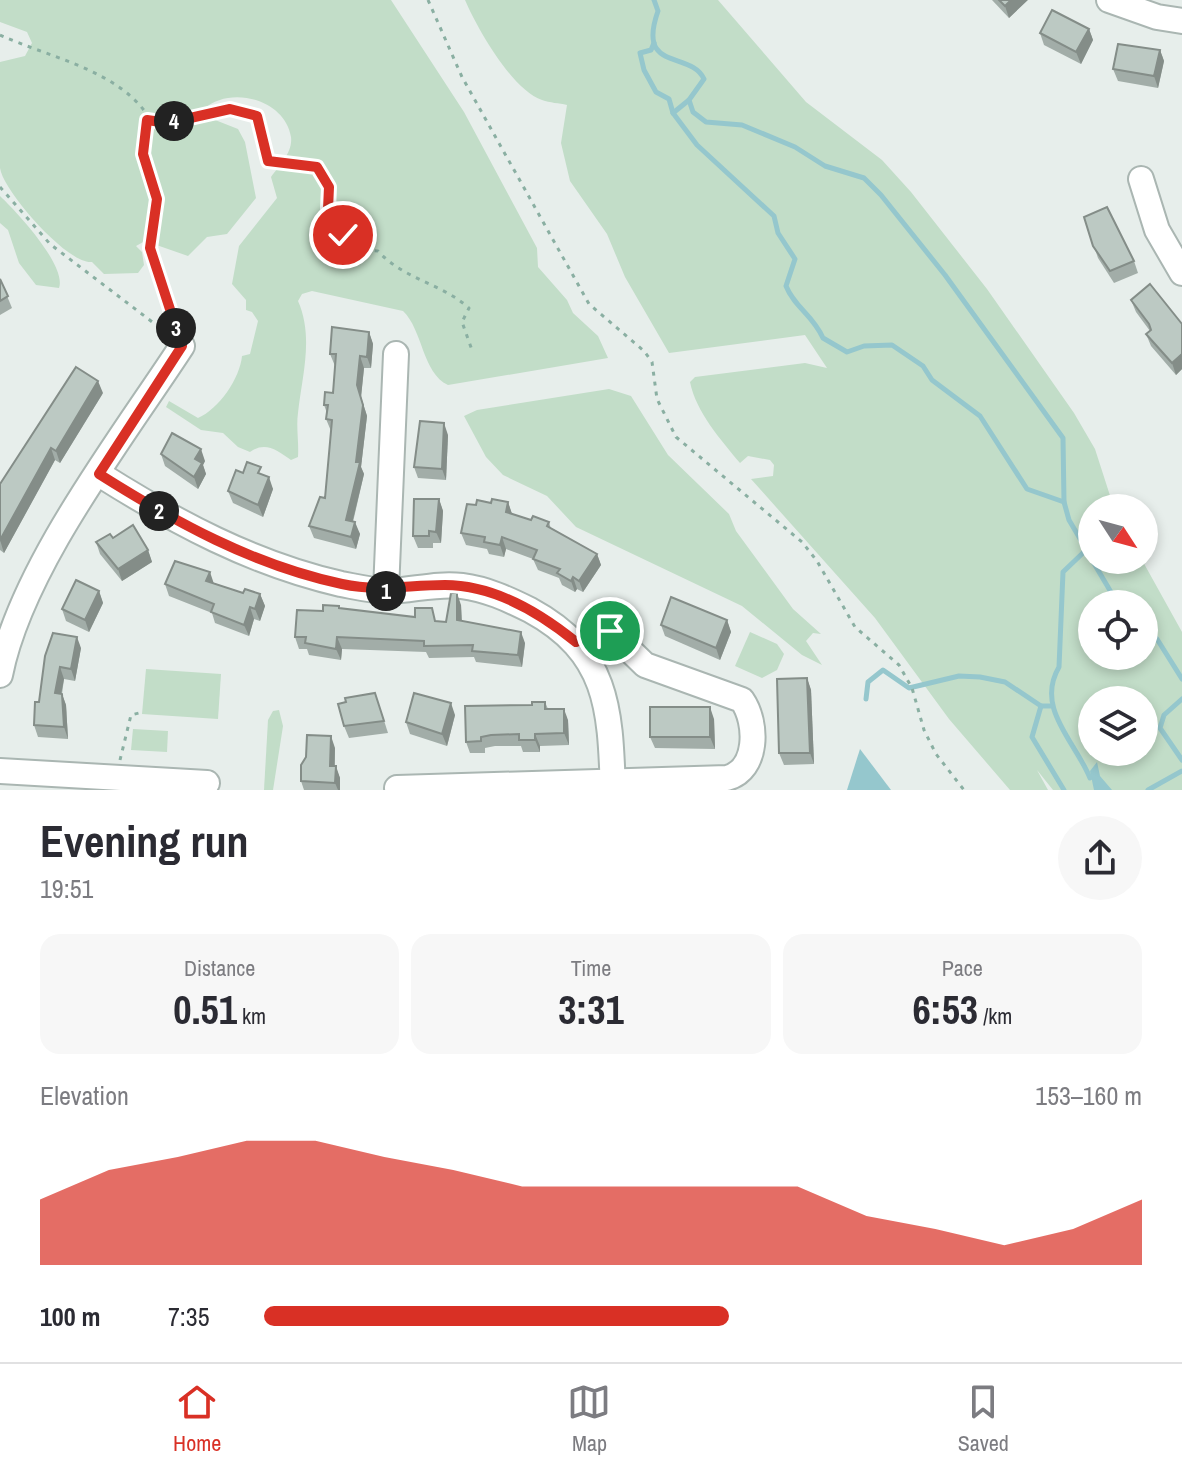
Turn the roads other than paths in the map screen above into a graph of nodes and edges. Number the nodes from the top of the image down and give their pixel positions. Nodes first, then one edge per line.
1 (1109, 0) edge
2 (1182, 21) edge
3 (1141, 179) dead end
4 (1182, 273) edge
5 (182, 346) road end
6 (396, 354) dead end
7 (99, 474) junction
8 (386, 591) junction
9 (576, 642) junction
10 (2, 662) edge
11 (0, 771) edge
12 (207, 783) dead end
13 (613, 785) edge
14 (397, 788) edge

1 - 2 street
3 - 4 street
5 - 7 street
6 - 8 street
7 - 8 street
7 - 10 street
8 - 9 street
9 - 13 street
9 - 13 street
11 - 12 street
13 - 14 street

